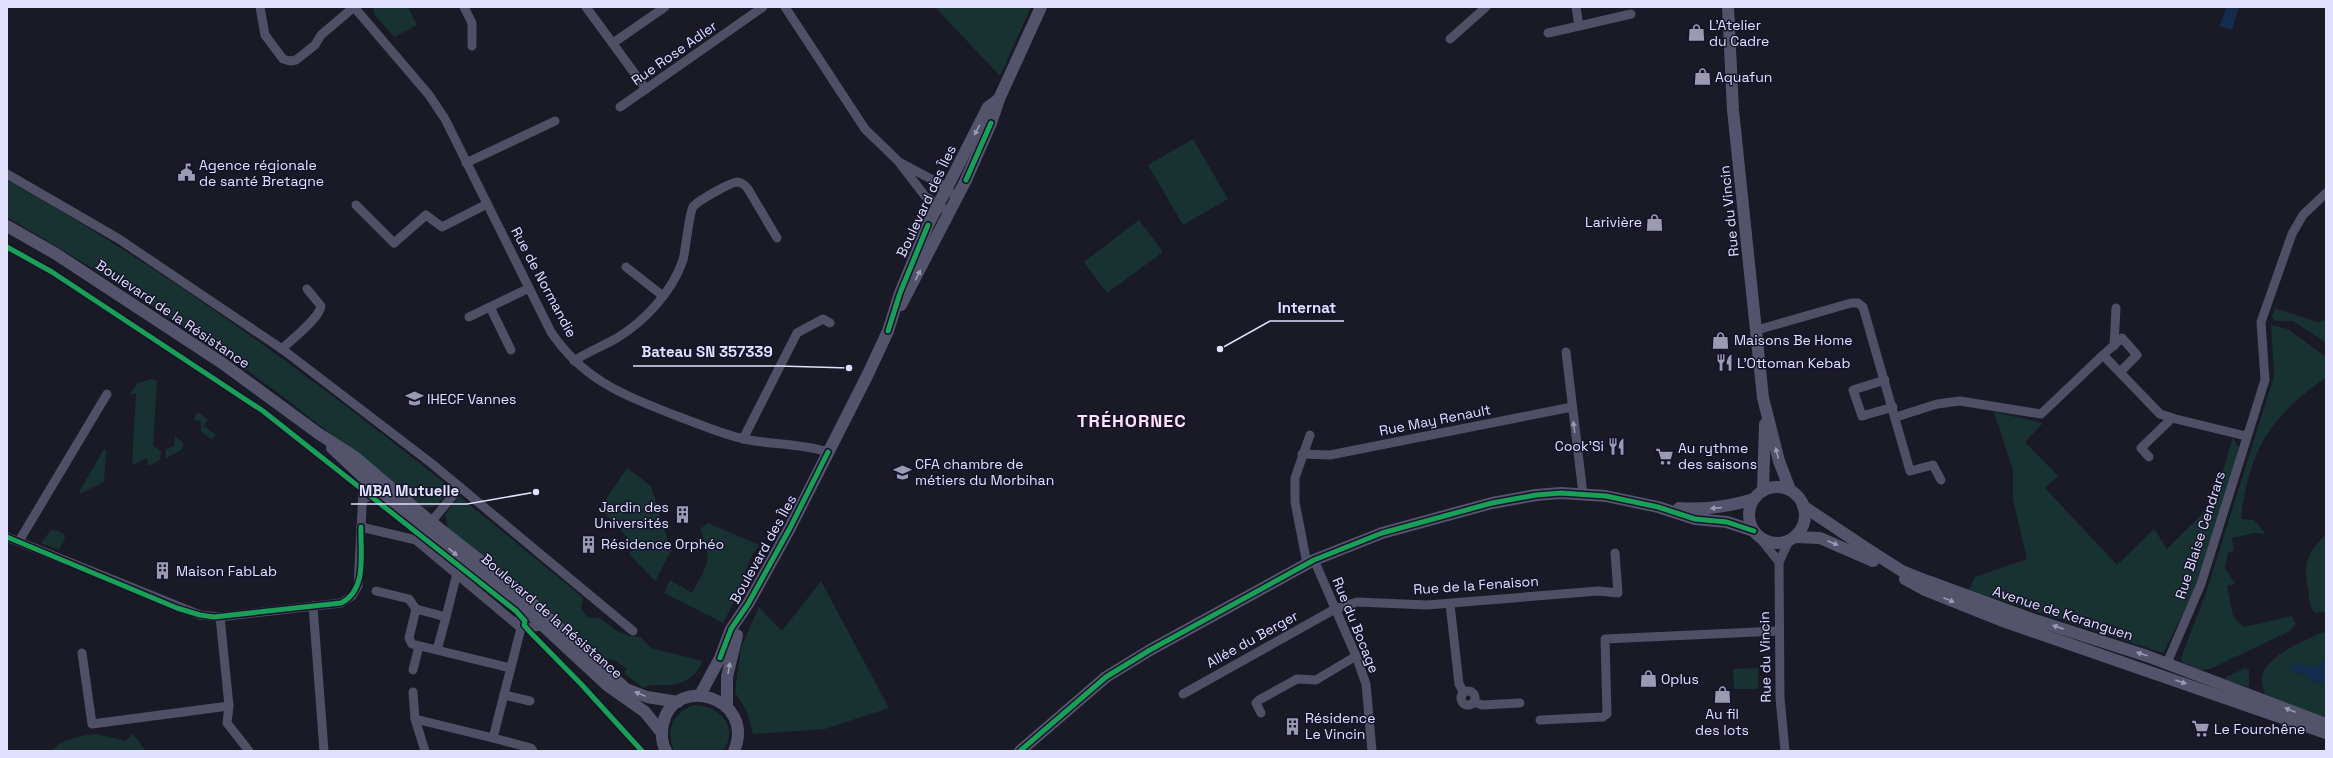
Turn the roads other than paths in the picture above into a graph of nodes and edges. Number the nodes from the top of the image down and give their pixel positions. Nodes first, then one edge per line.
1 (260, 7) edge
2 (354, 7) edge
3 (464, 7) edge
4 (586, 7) edge
5 (665, 7) edge
6 (763, 7) edge
7 (786, 7) edge
8 (1041, 7) edge
9 (1486, 7) edge
10 (1576, 7) edge
11 (1728, 7) edge
12 (1631, 14) dead end
13 (1579, 26) junction
14 (1548, 33) dead end
15 (1450, 39) dead end
16 (613, 43) junction
17 (472, 46) dead end
18 (646, 89) junction
19 (999, 99) junction
20 (620, 107) dead end
21 (555, 122) dead end
22 (898, 161) junction
23 (466, 163) junction
24 (7, 174) edge
25 (946, 187) junction
26 (2326, 192) edge
27 (957, 199) junction
28 (487, 204) junction
29 (356, 205) dead end
30 (937, 206) junction
31 (950, 213) junction
32 (7, 226) edge
33 (777, 238) dead end
34 (626, 267) dead end
35 (529, 288) junction
36 (307, 289) dead end
37 (663, 296) junction
38 (490, 307) junction
39 (2116, 308) dead end
40 (469, 317) dead end
41 (892, 322) junction
42 (830, 323) dead end
43 (1757, 330) junction
44 (2114, 346) junction
45 (282, 349) junction
46 (511, 350) dead end
47 (1566, 352) dead end
48 (2103, 355) junction
49 (574, 361) junction
50 (2120, 372) junction
51 (1885, 380) junction
52 (107, 394) dead end
53 (1572, 407) junction
54 (1766, 411) junction
55 (1894, 412) junction
56 (2172, 418) junction
57 (1310, 435) dead end
58 (2246, 436) junction
59 (743, 439) junction
60 (828, 452) junction
61 (1302, 454) junction
62 (2149, 457) dead end
63 (371, 477) junction
64 (1941, 480) dead end
65 (460, 487) junction
66 (1790, 490) junction
67 (1763, 491) junction
68 (381, 492) junction
69 (1583, 494) junction
70 (363, 499) junction
71 (1754, 499) junction
72 (1804, 506) junction
73 (1658, 507) junction
74 (431, 522) junction
75 (361, 527) junction
76 (1756, 534) junction
77 (7, 537) edge
78 (1792, 539) junction
79 (19, 541) junction
80 (1616, 553) dead end
81 (1311, 562) junction
82 (1778, 562) junction
83 (457, 573) junction
84 (376, 591) dead end
85 (748, 604) junction
86 (1450, 604) junction
87 (313, 606) junction
88 (522, 606) junction
89 (416, 609) junction
90 (1336, 609) junction
91 (446, 616) junction
92 (220, 617) junction
93 (545, 626) junction
94 (521, 628) junction
95 (633, 631) dead end
96 (1778, 631) junction
97 (419, 646) junction
98 (437, 650) junction
99 (82, 654) dead end
100 (1356, 656) junction
101 (2167, 663) junction
102 (510, 668) junction
103 (413, 670) dead end
104 (413, 692) dead end
105 (1183, 694) dead end
106 (504, 695) junction
107 (700, 695) junction
108 (530, 701) dead end
109 (678, 702) junction
110 (1520, 703) dead end
111 (229, 706) junction
112 (727, 706) junction
113 (1261, 713) dead end
114 (415, 718) junction
115 (1540, 720) dead end
116 (2326, 724) edge
117 (661, 732) junction
118 (2326, 733) edge
119 (494, 738) junction
120 (511, 747) edge
121 (664, 750) edge
122 (249, 751) edge
123 (324, 751) edge
124 (425, 751) edge
125 (533, 751) edge
126 (734, 751) edge
127 (1020, 751) edge
128 (1372, 751) edge
129 (1785, 751) edge

1 - 2 street
2 - 23 street, Rue de Normandie
3 - 17 street
4 - 16 street
5 - 16 street
6 - 18 street, Rue Rose Adler
7 - 22 street
8 - 19 main road, Boulevard des Îles
9 - 15 street
10 - 13 street
11 - 43 main road, Rue du Vincin
12 - 13 street
13 - 14 street
16 - 18 street
18 - 20 street, Rue Rose Adler
19 -> 25 main road, Boulevard des Îles
19 - 27 main road, Boulevard des Îles
21 - 23 street
22 - 25 street
22 - 30 street
23 - 28 street, Rue de Normandie
24 - 45 street
25 - 27 street
25 - 30 main road, Boulevard des Îles
26 - 58 street, Rue Blaise Cendrars
27 - 31 main road, Boulevard des Îles
28 - 29 street
28 - 35 street, Rue de Normandie
30 - 31 street
30 - 41 main road, Boulevard des Îles
41 -> 31 main road, Boulevard des Îles
32 - 63 main road, Boulevard de la Résistance
33 - 37 street
34 - 37 street
35 - 38 street
35 - 49 street, Rue de Normandie
36 - 45 street
37 - 49 street
38 - 40 street
38 - 46 street
39 - 44 street
41 - 60 main road, Boulevard des Îles
42 - 59 street
43 - 51 street
43 - 54 main road, Rue du Vincin
44 - 48 street
44 - 50 street
45 - 65 street
47 - 53 street
48 - 50 street
48 - 55 street
49 - 59 street, Rue de Normandie
50 - 56 street
51 - 55 street
51 - 55 street
52 - 79 street
53 - 61 street, Rue May Renault
69 -> 53 street
66 -> 54 main road, Rue du Vincin
54 - 67 main road, Rue du Vincin
55 - 64 street
56 - 58 street
56 - 62 street
57 - 61 street, Rue du Bocage
58 - 101 street, Rue Blaise Cendrars
59 - 60 street, Rue de Normandie
60 - 85 main road, Boulevard des Îles
61 - 81 street, Rue du Bocage
63 - 68 main road, Boulevard de la Résistance
63 - 70 street
63 - 74 main road, Boulevard de la Résistance
65 - 74 street
65 - 95 street
66 - 67 main road
66 - 72 main road
67 - 71 main road
68 - 70 street
68 -> 88 main road, Boulevard de la Résistance
69 - 73 main road
69 - 81 main road
70 - 75 street
71 -> 73 main road
71 - 76 main road
72 - 78 main road
101 -> 72 main road, Avenue de Keranguen
73 - 76 main road
109 -> 74 main road, Boulevard de la Résistance
75 - 83 street
75 - 87 street
76 - 78 main road
76 - 82 street
77 - 79 street
78 - 82 street, Rue du Vincin
78 -> 118 main road, Avenue de Keranguen
79 - 92 street
80 - 86 street, Rue de la Fenaison
81 - 90 street, Rue du Bocage
81 - 127 main road
82 - 96 street, Rue du Vincin
83 - 91 street
83 - 94 street
84 - 89 street
85 - 107 main road, Boulevard des Îles
112 -> 85 main road, Boulevard des Îles
86 - 90 street, Rue de la Fenaison
86 - 110 street
87 - 92 street
87 - 123 street
88 - 93 main road, Boulevard de la Résistance
88 - 94 street
89 - 91 street
89 - 97 street
90 - 100 street, Rue du Bocage
90 - 105 street, Allée du Berger
91 - 98 street
92 - 111 street
93 - 94 street
93 - 117 main road, Boulevard de la Résistance
94 - 102 street
96 - 115 street
96 - 129 street, Rue du Vincin
97 - 98 street
97 - 103 street
98 - 102 street
99 - 111 street
100 - 113 street
100 - 128 street, Rue du Bocage
116 -> 101 main road, Avenue de Keranguen
102 - 106 street
104 - 114 street
106 - 108 street
106 - 119 street
107 - 109 main road
107 - 112 main road
109 - 117 main road
111 - 122 street
112 - 126 main road
114 - 119 street
114 - 124 street
117 - 121 main road
119 - 120 street
120 - 125 street

